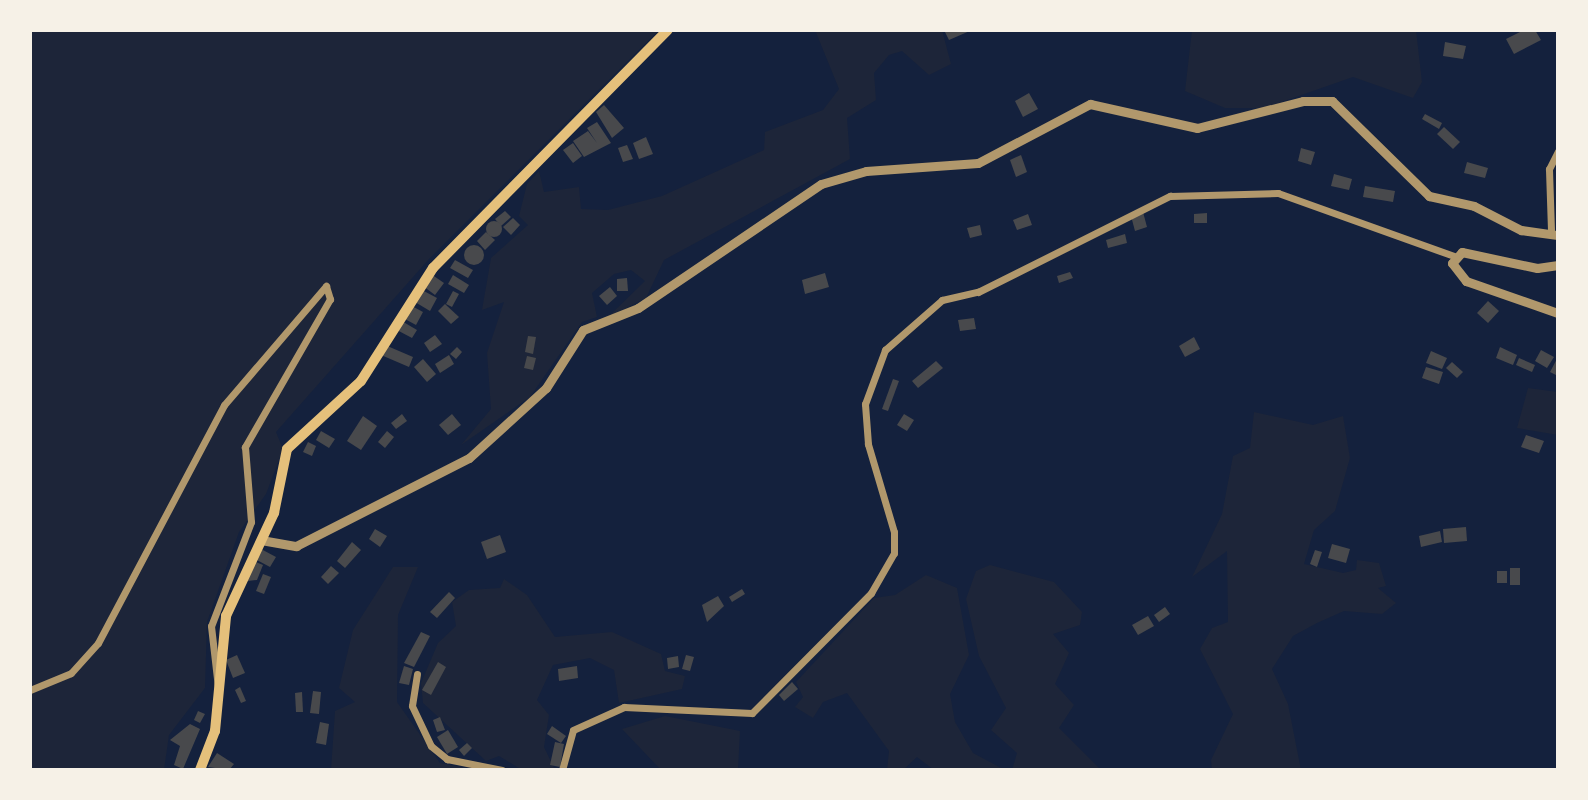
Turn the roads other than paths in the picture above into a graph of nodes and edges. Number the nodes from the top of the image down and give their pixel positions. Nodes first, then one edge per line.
1 (668, 30) edge
2 (1558, 151) edge
3 (1554, 232) edge
4 (1454, 256) junction
5 (1558, 265) edge
6 (1558, 313) edge
7 (261, 540) junction
8 (417, 674) dead end
9 (219, 689) junction
10 (30, 690) edge
11 (200, 770) edge
12 (502, 770) edge
13 (562, 770) edge

1 - 7 main road
2 - 3 street
3 - 7 street
4 - 5 street
4 - 6 street
4 - 13 street
7 - 9 main road
8 - 12 street
9 - 10 street
9 - 11 main road

